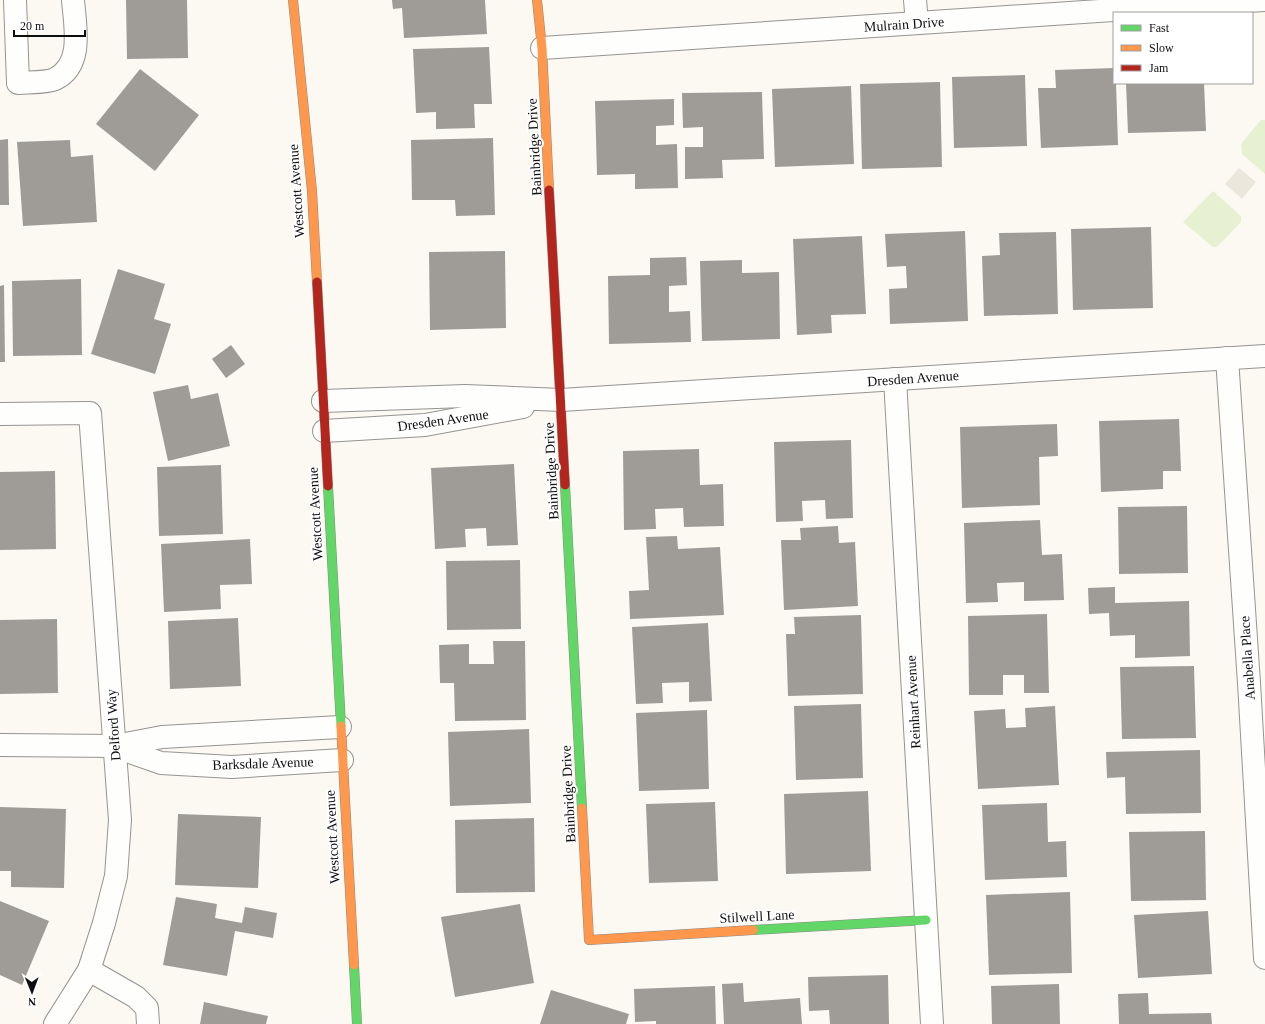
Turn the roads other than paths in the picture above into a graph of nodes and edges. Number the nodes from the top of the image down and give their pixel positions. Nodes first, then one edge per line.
1 (15, 0) edge
2 (73, 0) edge
3 (537, 0) edge
4 (915, 0) edge
5 (1258, 0) edge
6 (292, 1) edge
7 (917, 23) junction
8 (542, 48) junction
9 (9, 83) edge
10 (1265, 356) edge
11 (1227, 358) junction
12 (895, 379) junction
13 (323, 400) junction
14 (561, 400) junction
15 (0, 414) edge
16 (324, 431) junction
17 (1257, 682) edge
18 (340, 727) junction
19 (0, 745) edge
20 (115, 746) junction
21 (342, 760) junction
22 (926, 920) junction
23 (589, 940) joint
24 (1265, 958) edge
25 (89, 970) junction
26 (55, 1024) edge
27 (148, 1024) edge
28 (357, 1024) edge
29 (932, 1024) edge

1 - 9 street
2 - 9 street
3 - 8 street, Bainbridge Drive
4 - 7 street
5 - 7 street, Mulrain Drive
6 - 13 street, Westcott Avenue
7 - 8 street, Mulrain Drive
8 - 14 street, Bainbridge Drive
10 - 11 street, Dresden Avenue
11 - 12 street, Dresden Avenue
11 - 17 street, Anabella Place
12 - 14 street, Dresden Avenue
12 - 22 street, Reinhart Avenue
13 - 14 street, Dresden Avenue
13 - 16 street, Westcott Avenue
14 - 16 street, Dresden Avenue
14 - 23 street, Bainbridge Drive
15 - 20 street, Delford Way
16 - 18 street, Westcott Avenue
17 - 24 street, Anabella Place
18 - 20 street, Barksdale Avenue
18 - 21 street, Westcott Avenue
19 - 20 street, Barksdale Avenue
20 - 21 street, Barksdale Avenue
20 - 25 street, Delford Way
21 - 28 street, Westcott Avenue
22 - 23 street, Stilwell Lane
22 - 29 street, Reinhart Avenue
25 - 26 street, Delford Way
25 - 27 street

